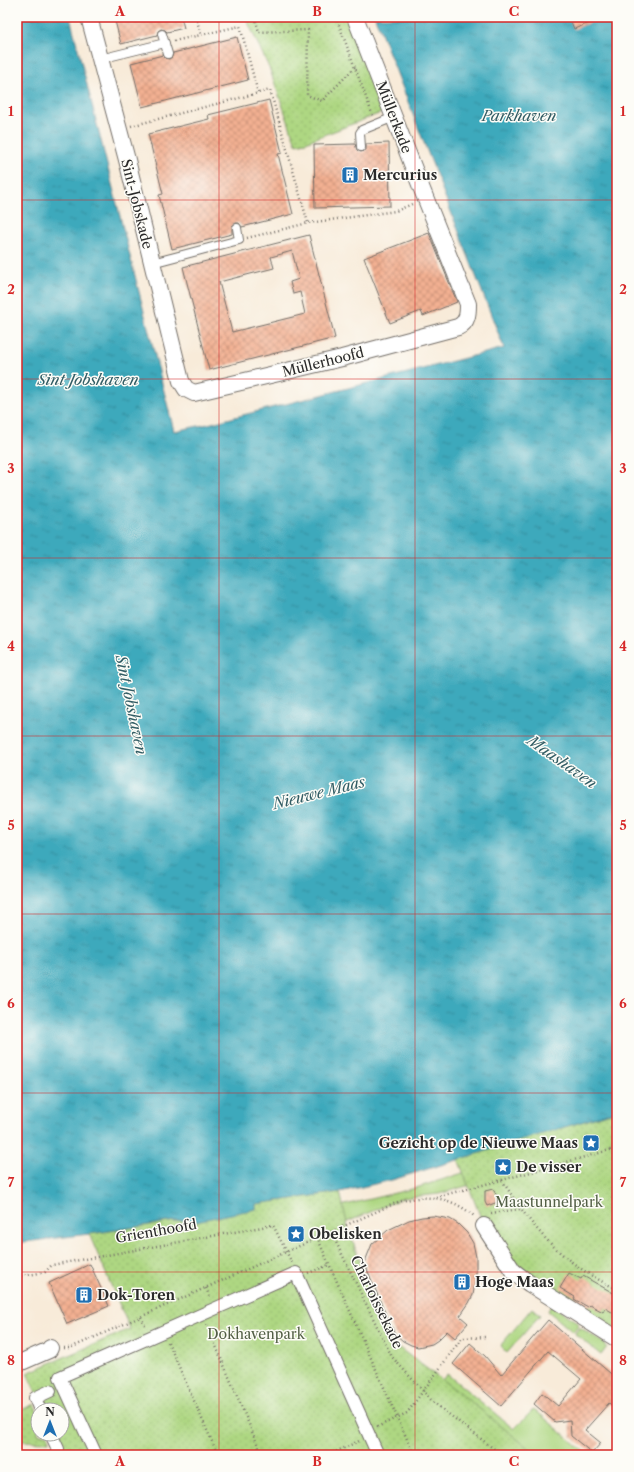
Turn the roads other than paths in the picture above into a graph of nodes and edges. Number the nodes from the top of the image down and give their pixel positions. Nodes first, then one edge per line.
1 (89, 17) edge
2 (355, 17) edge
3 (162, 34) dead end
4 (164, 43) junction
5 (168, 54) dead end
6 (100, 59) junction
7 (394, 117) junction
8 (361, 147) dead end
9 (237, 228) dead end
10 (152, 263) junction
11 (459, 327) joint
12 (186, 389) joint
13 (482, 1218) road end
14 (617, 1339) edge
15 (50, 1348) road end
16 (17, 1364) edge
17 (50, 1391) dead end
18 (37, 1402) edge
19 (55, 1442) edge
20 (56, 1455) edge
21 (96, 1455) edge
22 (378, 1455) edge

1 - 6 street, Sint-Jobskade
2 - 7 street, Müllerkade
3 - 4 lane
4 - 5 lane
4 - 6 lane
6 - 10 street, Sint-Jobskade
7 - 8 lane
7 - 11 street, Müllerkade
9 - 10 lane
10 - 12 street, Sint-Jobskade
11 - 12 street, Müllerhoofd
13 - 14 street
15 - 16 street
17 - 18 street
19 - 20 street
21 - 22 street

